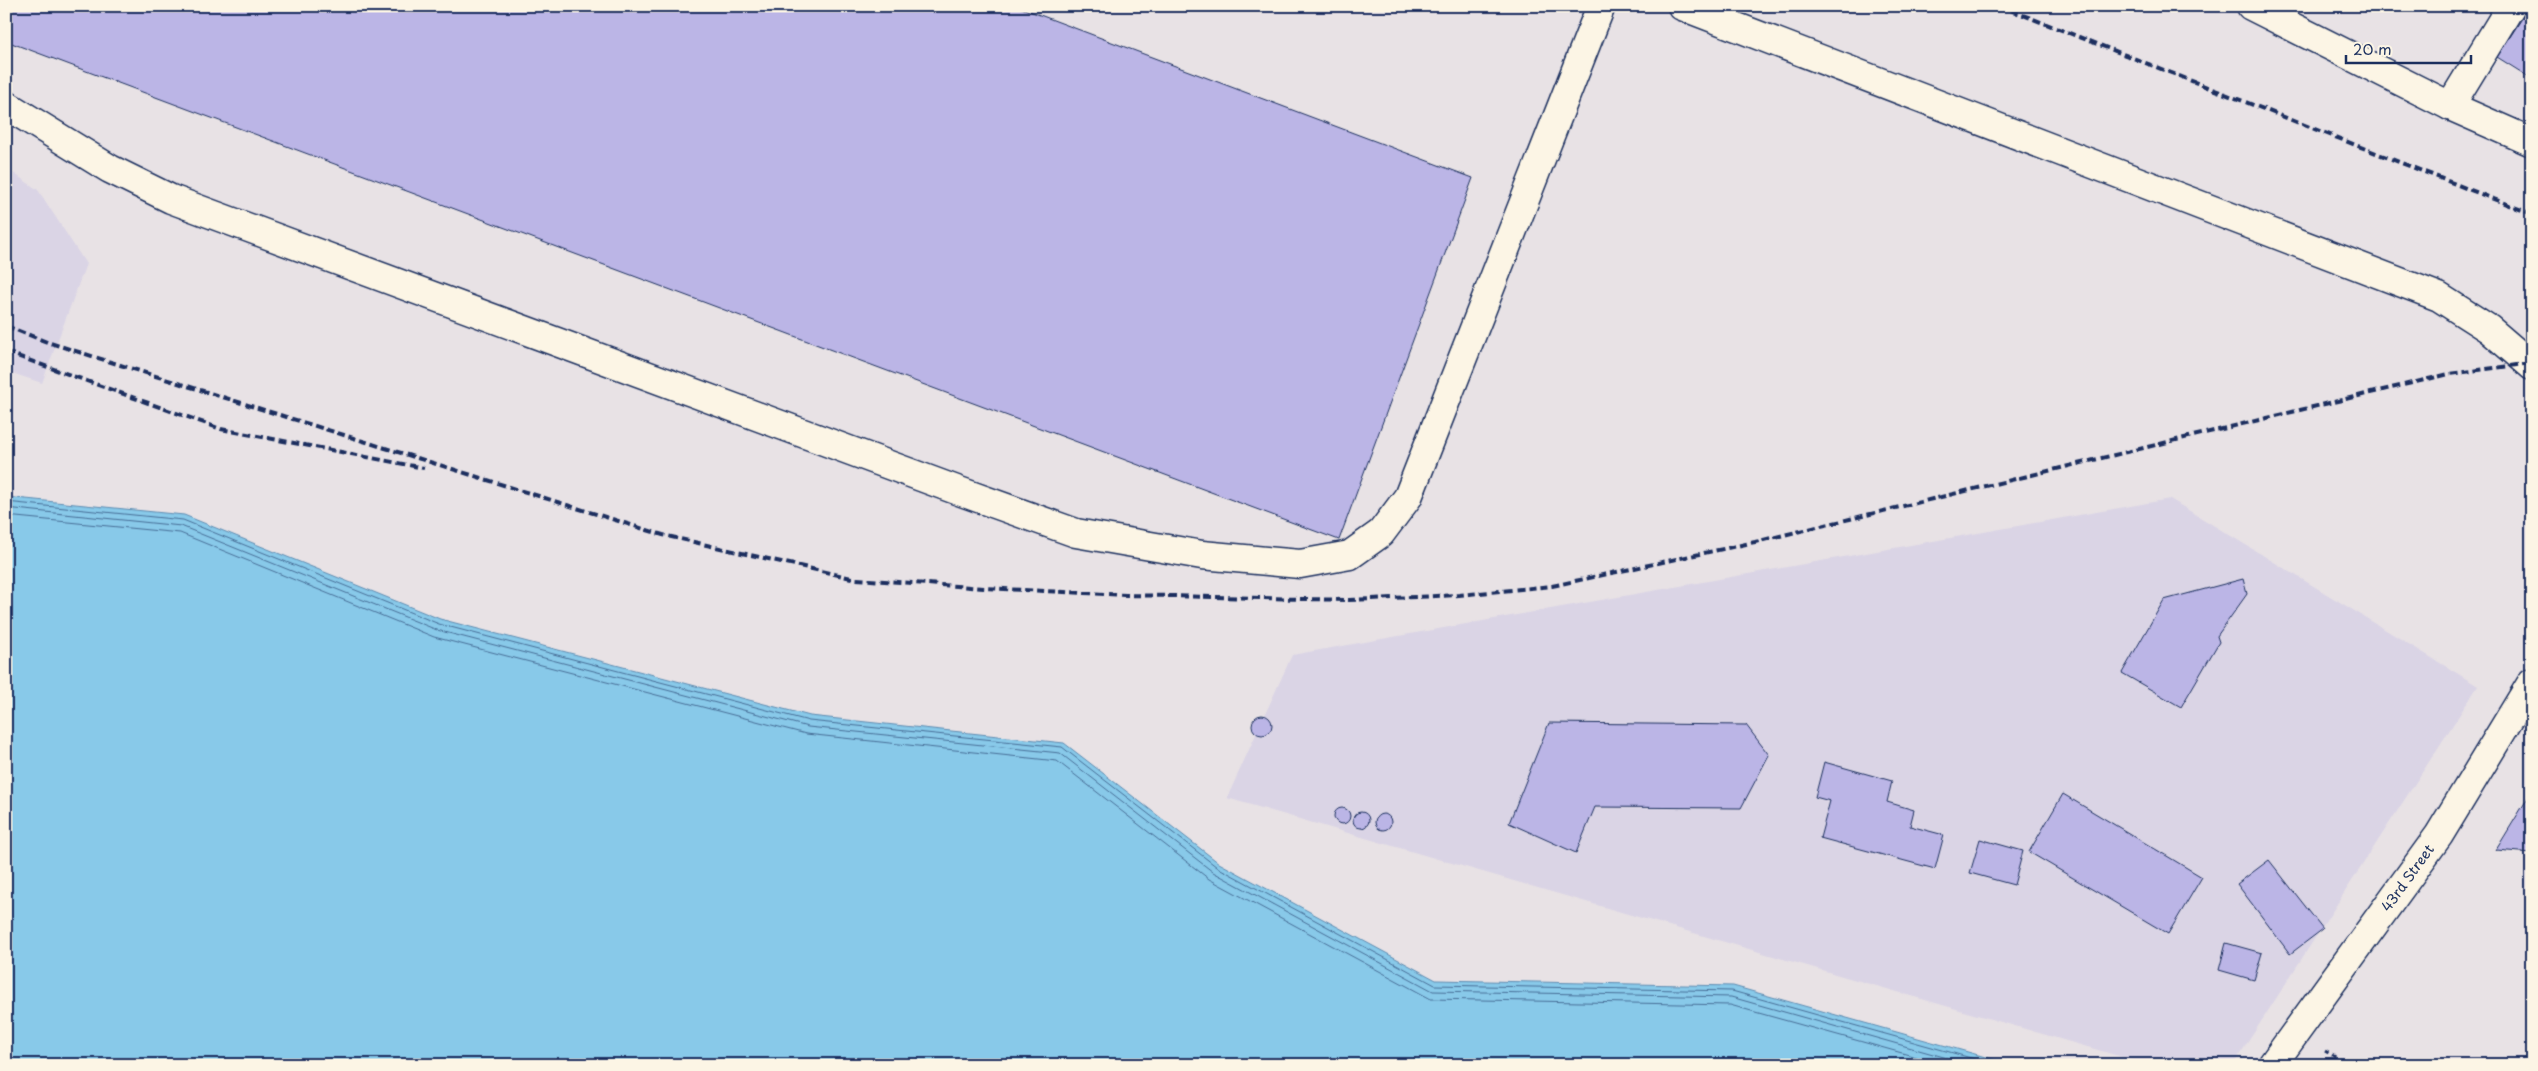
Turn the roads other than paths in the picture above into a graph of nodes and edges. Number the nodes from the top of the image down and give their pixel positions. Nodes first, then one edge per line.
1 (1601, 6) edge
2 (1682, 6) edge
3 (2251, 6) edge
4 (2511, 6) edge
5 (6, 105) edge
6 (2450, 106) junction
7 (2532, 142) edge
8 (2532, 366) edge
9 (2532, 682) edge
10 (2272, 1065) edge

1 - 5 street
2 - 8 street
3 - 6 street
4 - 6 street
6 - 7 street
9 - 10 street, 43rd Street

